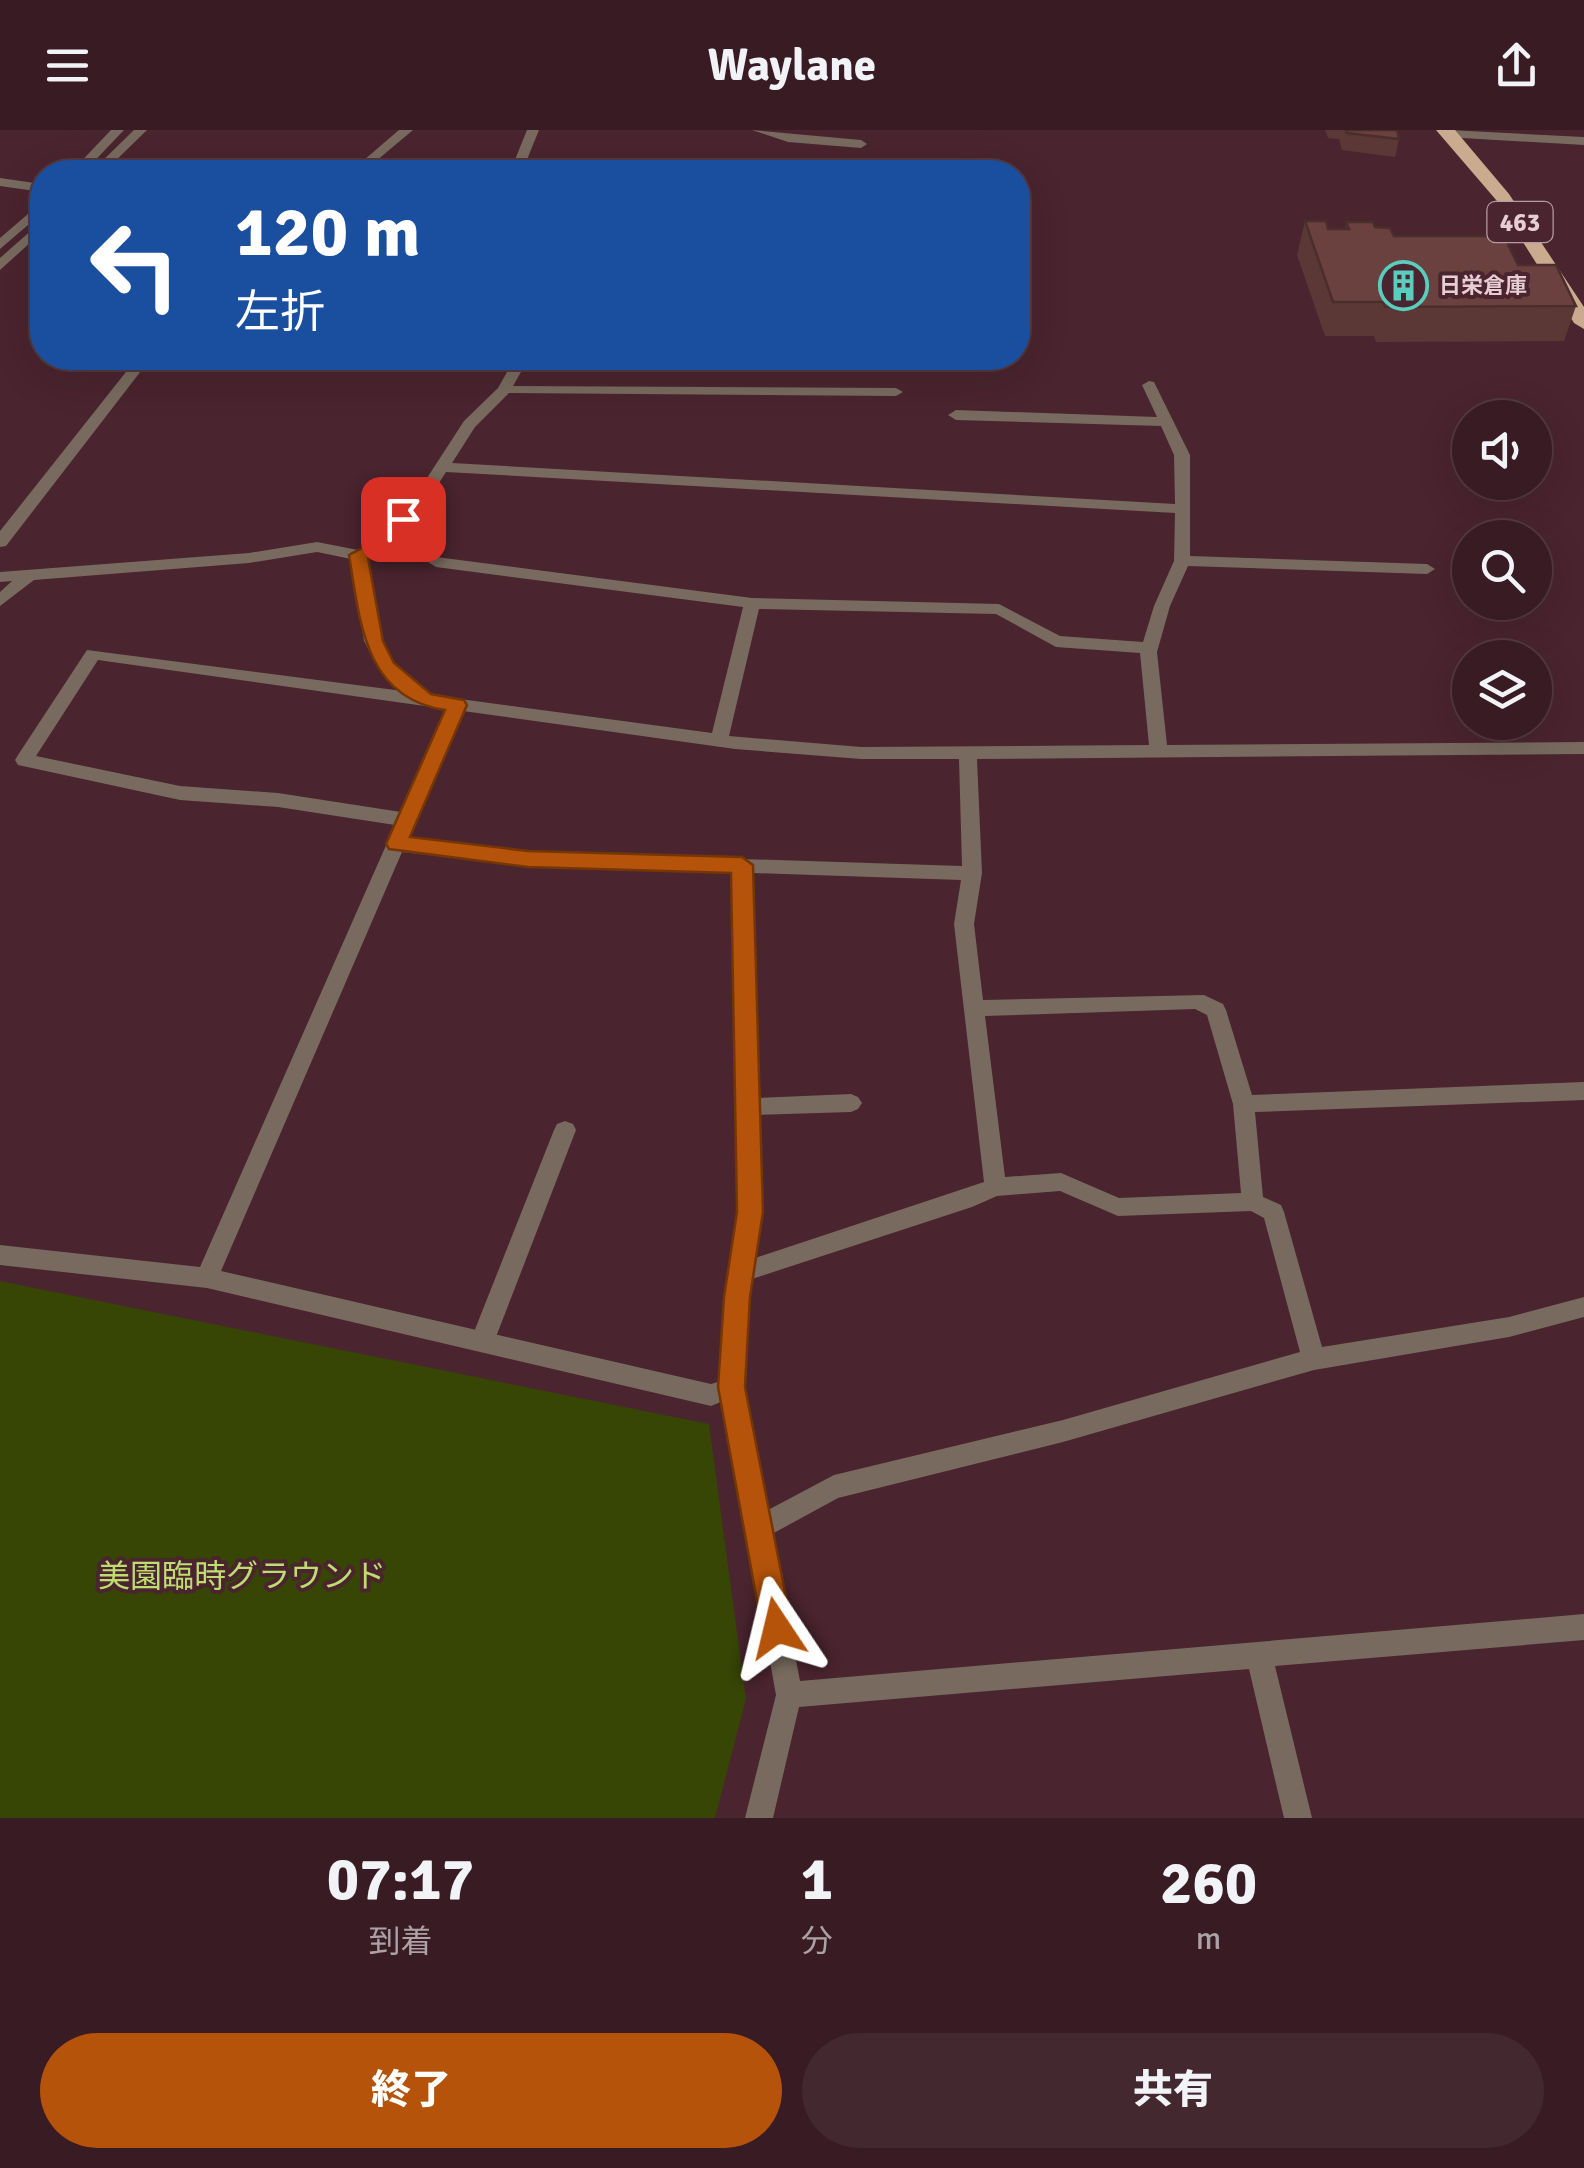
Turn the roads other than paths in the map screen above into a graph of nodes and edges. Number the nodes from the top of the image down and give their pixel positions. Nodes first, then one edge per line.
1 (118, 130) edge
2 (141, 130) edge
3 (407, 130) edge
4 (533, 130) edge
5 (758, 130) edge
6 (1447, 132) edge
7 (1584, 141) edge
8 (861, 144) dead end
9 (89, 160) edge
10 (110, 160) edge
11 (371, 160) edge
12 (521, 160) edge
13 (0, 182) edge
14 (30, 186) edge
15 (30, 217) edge
16 (30, 237) edge
17 (0, 245) edge
18 (0, 266) edge
19 (1584, 324) edge
20 (135, 370) edge
21 (515, 370) edge
22 (1149, 385) dead end
23 (504, 390) junction
24 (896, 392) dead end
25 (956, 415) dead end
26 (1166, 422) junction
27 (444, 467) junction
28 (1183, 510) junction
29 (0, 542) edge
30 (358, 555) junction
31 (1182, 560) junction
32 (436, 562) dead end
33 (1427, 569) dead end
34 (29, 575) junction
35 (0, 577) edge
36 (0, 601) edge
37 (752, 604) junction
38 (1149, 648) junction
39 (426, 700) junction
40 (457, 705) junction
41 (718, 740) junction
42 (1584, 748) edge
43 (1159, 751) junction
44 (968, 752) junction
45 (407, 820) junction
46 (396, 844) junction
47 (742, 865) junction
48 (972, 873) junction
49 (973, 1008) junction
50 (1584, 1091) edge
51 (851, 1103) dead end
52 (1244, 1104) junction
53 (748, 1106) junction
54 (565, 1130) dead end
55 (995, 1187) junction
56 (1253, 1202) junction
57 (0, 1256) edge
58 (740, 1273) junction
59 (207, 1278) junction
60 (1584, 1308) edge
61 (482, 1342) junction
62 (1314, 1360) junction
63 (732, 1387) junction
64 (759, 1528) junction
65 (1584, 1627) edge
66 (1259, 1655) junction
67 (789, 1695) junction
68 (759, 1818) edge
69 (1298, 1818) edge

1 - 9 street
2 - 10 street
3 - 11 street
4 - 12 street
5 - 8 street
6 - 7 street
6 - 19 highway, 463
13 - 14 street
15 - 17 street
16 - 18 street
20 - 29 street
21 - 23 street
22 - 26 street
23 - 24 street
23 - 27 street
25 - 26 street
26 - 28 street
27 - 28 street
27 - 30 street
28 - 31 street
30 - 34 street
30 - 39 street
31 - 33 street
31 - 38 street
32 - 37 street
34 - 35 street
34 - 36 street
37 - 38 street
37 - 41 street
38 - 43 street
39 - 40 street
39 - 45 street
40 - 41 street
40 - 45 street
41 - 44 street
42 - 43 street
43 - 44 street
44 - 48 street
45 - 46 street
46 - 47 street
46 - 59 street
47 - 48 street
47 - 53 street
48 - 49 street
49 - 52 street
49 - 55 street
50 - 52 street
51 - 53 street
52 - 56 street
53 - 58 street
54 - 61 street
55 - 56 street
55 - 58 street
56 - 62 street
57 - 59 street
58 - 63 street
59 - 61 street
60 - 62 street
61 - 63 street
62 - 64 street
63 - 64 street
64 - 67 street
65 - 66 street
66 - 67 street
66 - 69 street
67 - 68 street

